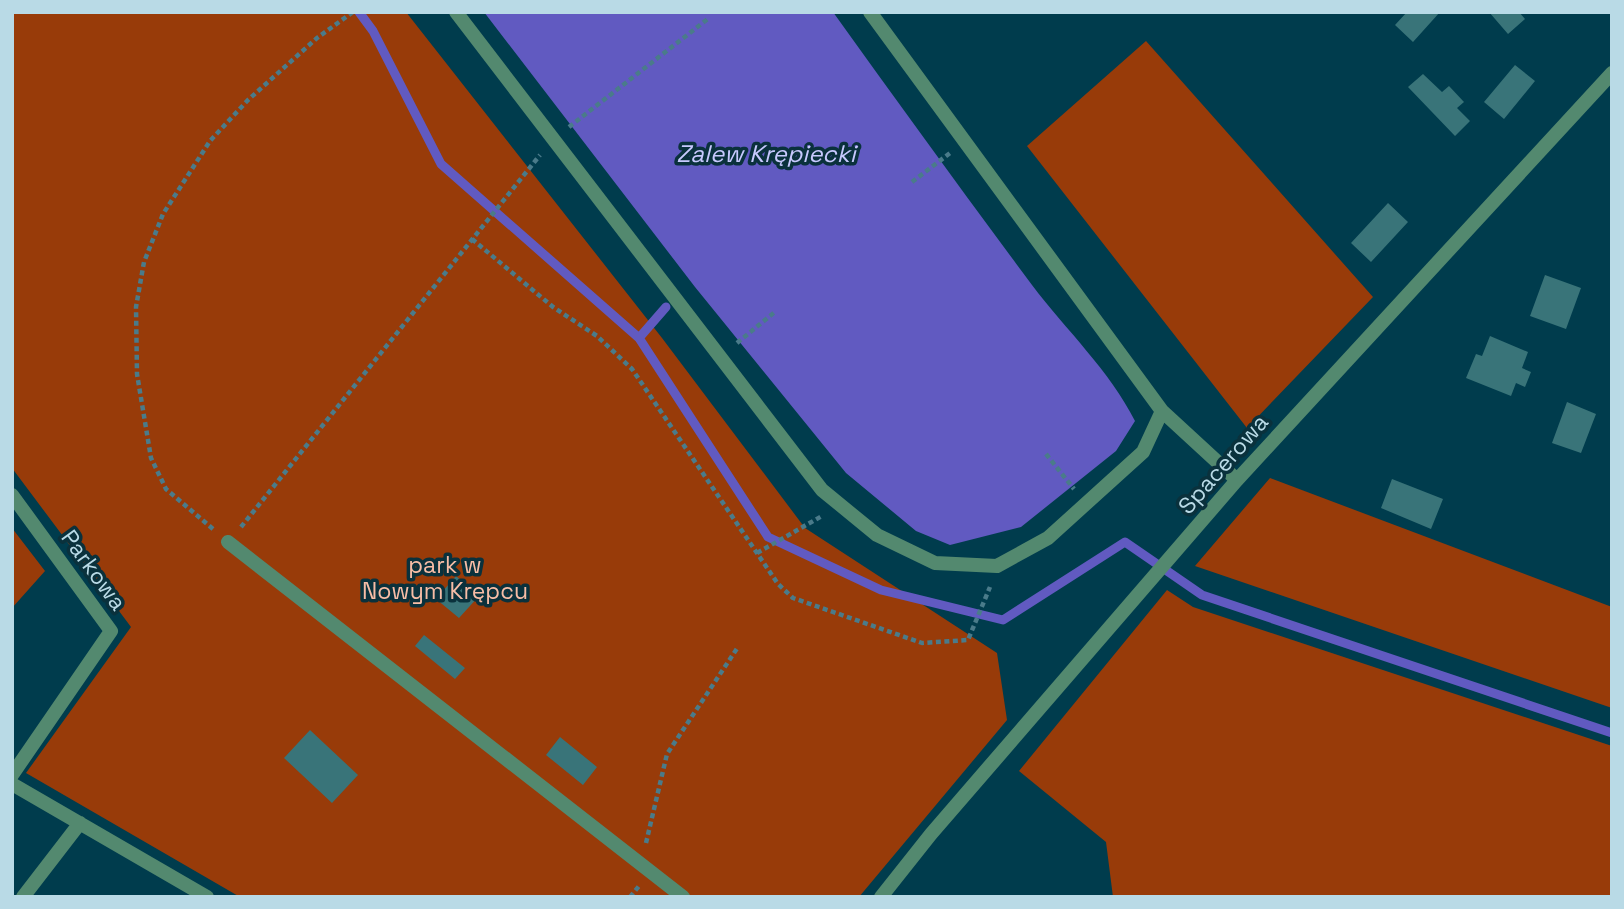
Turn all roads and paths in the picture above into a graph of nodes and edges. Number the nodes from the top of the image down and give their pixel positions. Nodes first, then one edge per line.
1 (353, 12) edge
2 (456, 12) edge
3 (870, 12) edge
4 (709, 18) dead end
5 (1612, 73) edge
6 (553, 139) junction
7 (964, 142) junction
8 (912, 182) dead end
9 (472, 239) junction
10 (776, 311) dead end
11 (720, 357) junction
12 (1162, 411) junction
13 (1046, 454) dead end
14 (1237, 480) junction
15 (12, 495) edge
16 (1086, 504) junction
17 (798, 531) dead end
18 (228, 542) junction
19 (757, 553) junction
20 (986, 600) dead end
21 (738, 647) dead end
22 (12, 775) edge
23 (12, 784) edge
24 (80, 824) junction
25 (641, 864) junction
26 (23, 897) edge
27 (207, 897) edge
28 (683, 897) edge
29 (881, 897) edge

1 - 18 path
2 - 6 street
3 - 7 street
4 - 6 path
5 - 14 street, Spacerowa
6 - 9 path
6 - 11 street
7 - 8 path
7 - 12 street
9 - 18 path
9 - 19 path
10 - 11 path
11 - 16 street
12 - 14 street
12 - 16 street
13 - 16 path
14 - 29 street, Spacerowa
15 - 22 street, Parkowa
17 - 19 path
18 - 25 street
19 - 20 path
21 - 25 path
23 - 24 street
24 - 26 street
24 - 27 street
25 - 28 street

